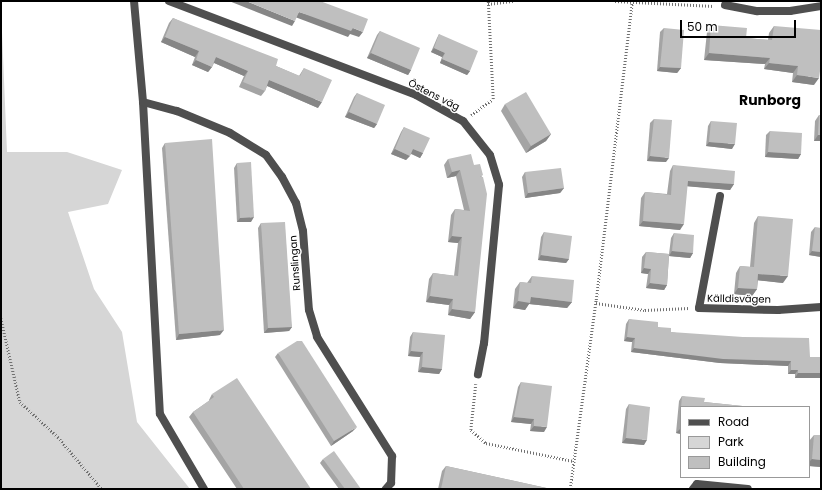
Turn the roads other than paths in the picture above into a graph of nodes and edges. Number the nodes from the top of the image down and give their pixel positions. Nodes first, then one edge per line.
1 (134, 1) edge
2 (169, 1) edge
3 (725, 6) road end
4 (821, 6) edge
5 (143, 102) junction
6 (720, 196) dead end
7 (821, 307) edge
8 (478, 374) road end
9 (204, 489) edge
10 (386, 489) edge
11 (693, 489) edge
12 (748, 489) edge

1 - 5 street
2 - 8 street, Östens väg
3 - 4 street
5 - 9 street
5 - 10 street, Runslingan
6 - 7 street, Källdisvägen
11 - 12 street

